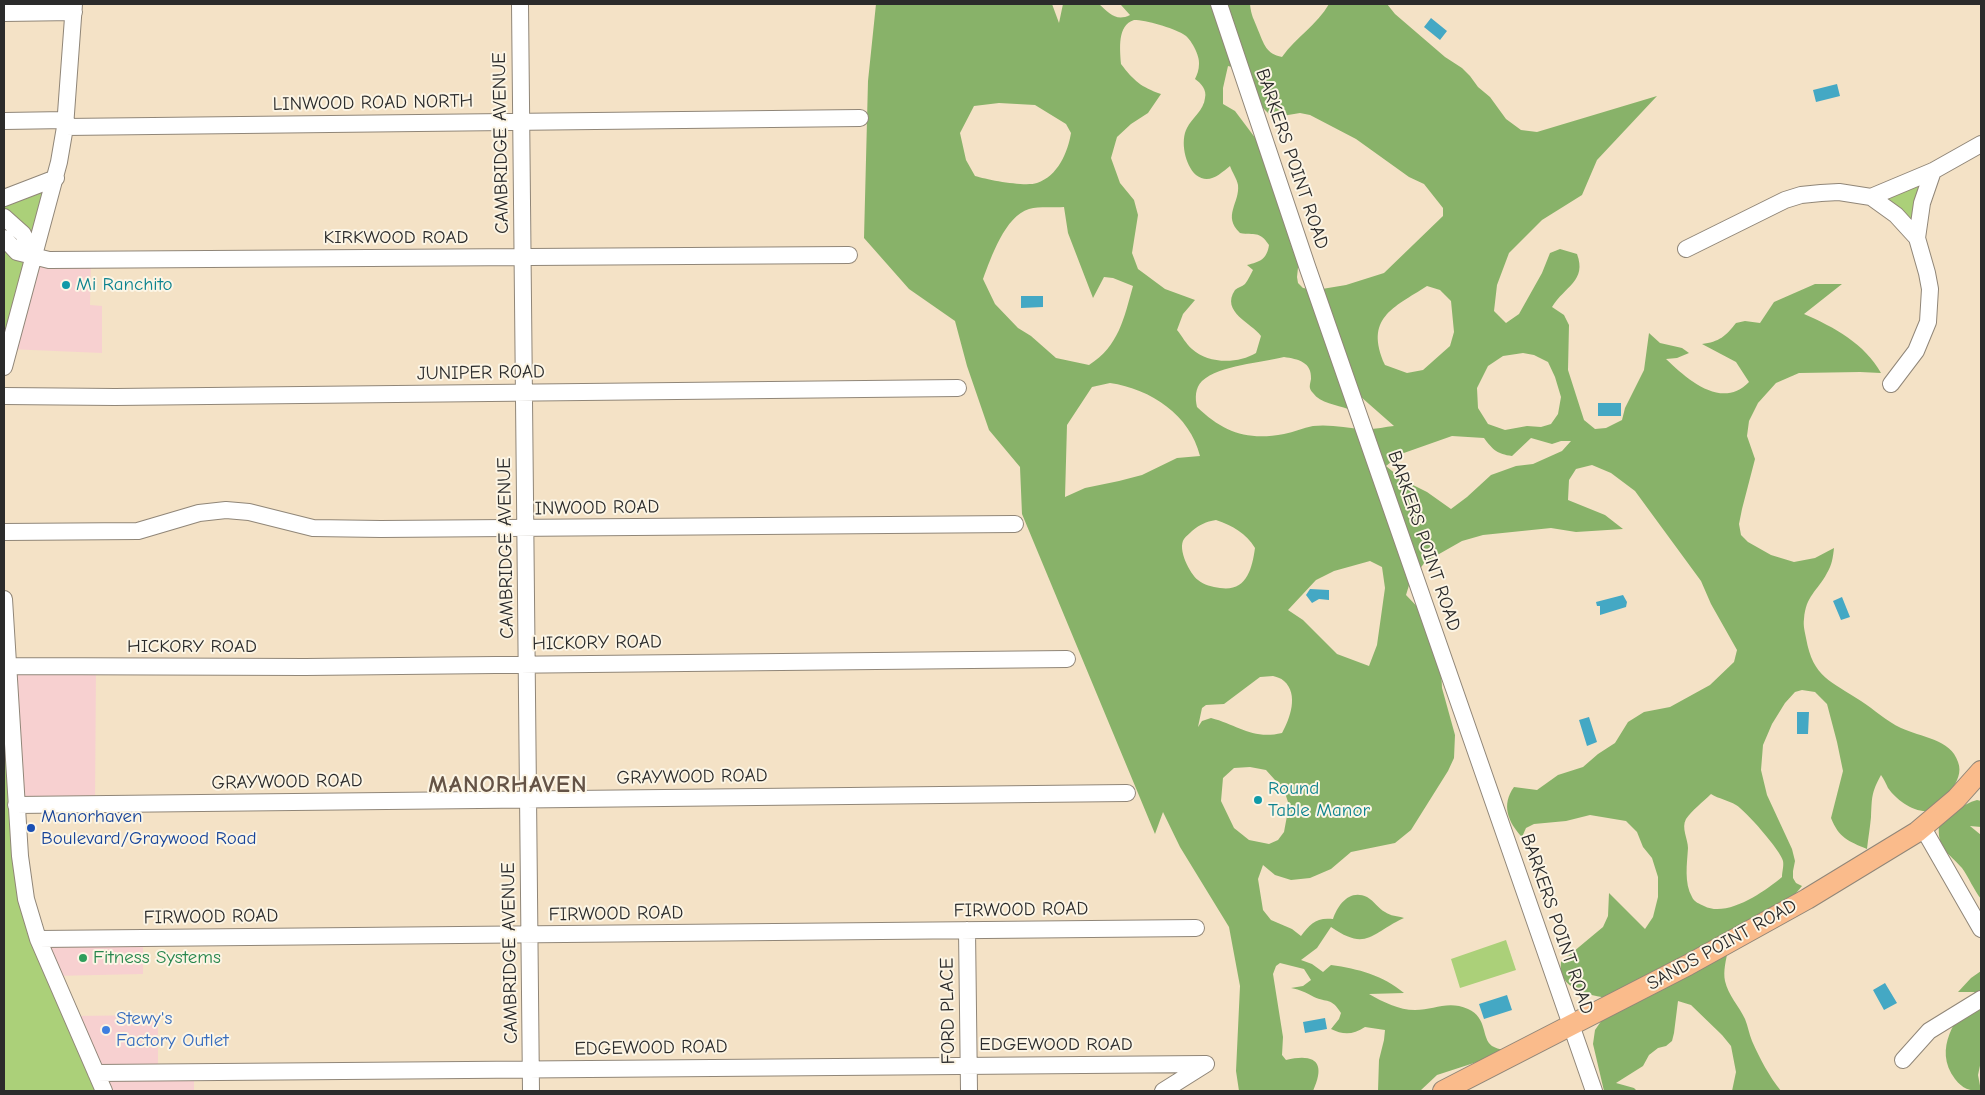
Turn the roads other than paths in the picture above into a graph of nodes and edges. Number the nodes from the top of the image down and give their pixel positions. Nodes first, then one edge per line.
1 (520, 4) edge
2 (1219, 4) edge
3 (74, 8) edge
4 (4, 13) edge
5 (860, 118) dead end
6 (4, 121) edge
7 (521, 122) junction
8 (66, 124) junction
9 (1981, 144) edge
10 (1933, 171) junction
11 (56, 178) junction
12 (1871, 197) junction
13 (4, 198) edge
14 (4, 217) edge
15 (4, 238) edge
16 (1917, 238) junction
17 (1686, 249) dead end
18 (849, 255) dead end
19 (33, 256) junction
20 (523, 258) junction
21 (4, 367) edge
22 (1891, 384) dead end
23 (958, 388) dead end
24 (524, 392) junction
25 (4, 396) edge
26 (1015, 524) dead end
27 (526, 528) junction
28 (4, 532) edge
29 (4, 599) edge
30 (1067, 659) dead end
31 (527, 664) junction
32 (8, 666) junction
33 (1981, 771) edge
34 (1127, 793) dead end
35 (529, 799) junction
36 (16, 805) junction
37 (1923, 828) junction
38 (1196, 928) dead end
39 (1981, 929) edge
40 (967, 930) junction
41 (530, 934) junction
42 (38, 939) junction
43 (1981, 999) edge
44 (1571, 1026) junction
45 (1904, 1060) dead end
46 (969, 1066) junction
47 (531, 1070) junction
48 (96, 1073) junction
49 (104, 1091) edge
50 (531, 1091) edge
51 (969, 1091) edge
52 (1163, 1091) edge
53 (1443, 1091) edge
54 (1594, 1091) edge

1 - 7 street, CAMBRIDGE AVENUE
2 - 44 street, BARKERS POINT ROAD
3 - 4 street
3 - 8 street
5 - 7 street, LINWOOD ROAD NORTH
6 - 8 street, LINWOOD ROAD NORTH
7 - 8 street, LINWOOD ROAD NORTH
7 - 20 street, CAMBRIDGE AVENUE
8 - 11 street
9 - 10 street
10 - 12 street
10 - 16 street
11 - 13 street
11 - 19 street
12 - 16 street
12 - 17 street
14 - 19 street
15 - 19 street, KIRKWOOD ROAD
16 - 22 street
18 - 20 street, KIRKWOOD ROAD
19 - 20 street, KIRKWOOD ROAD
19 - 21 street
20 - 24 street, CAMBRIDGE AVENUE
23 - 24 street, JUNIPER ROAD
24 - 25 street, JUNIPER ROAD
24 - 27 street, CAMBRIDGE AVENUE
26 - 27 street, INWOOD ROAD
27 - 28 street, INWOOD ROAD
27 - 31 street, CAMBRIDGE AVENUE
29 - 32 street
30 - 31 street, HICKORY ROAD
31 - 32 street, HICKORY ROAD
31 - 35 street, CAMBRIDGE AVENUE
32 - 36 street
33 - 37 main road, SANDS POINT ROAD
34 - 35 street, GRAYWOOD ROAD
35 - 36 street, GRAYWOOD ROAD
35 - 41 street, CAMBRIDGE AVENUE
36 - 42 street
37 - 39 street
37 - 44 main road, SANDS POINT ROAD
38 - 40 street, FIRWOOD ROAD
40 - 41 street, FIRWOOD ROAD
40 - 46 street, FORD PLACE
41 - 42 street, FIRWOOD ROAD
41 - 47 street, CAMBRIDGE AVENUE
42 - 48 street
43 - 45 street
44 - 53 main road, SANDS POINT ROAD
44 - 54 street, BARKERS POINT ROAD
46 - 47 street, EDGEWOOD ROAD
46 - 51 street, FORD PLACE
46 - 52 street, EDGEWOOD ROAD
47 - 48 street, EDGEWOOD ROAD
47 - 50 street, CAMBRIDGE AVENUE
48 - 49 street

